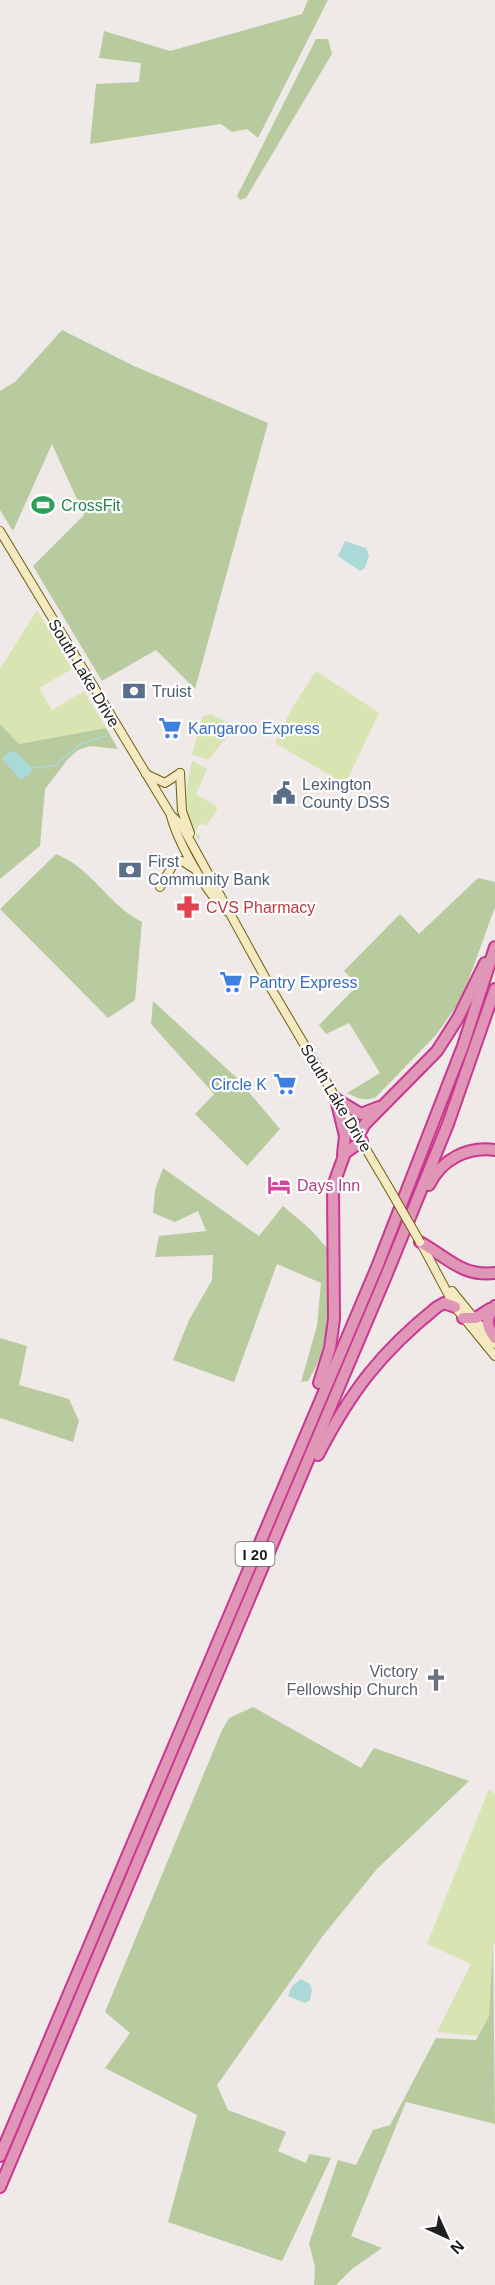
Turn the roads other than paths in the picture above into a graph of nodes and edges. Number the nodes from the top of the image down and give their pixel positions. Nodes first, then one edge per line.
1 (0, 531) edge
2 (144, 772) junction
3 (171, 815) junction
4 (195, 850) junction
5 (203, 879) junction
6 (160, 887) dead end
7 (227, 912) junction
8 (495, 945) edge
9 (495, 989) edge
10 (394, 1096) junction
11 (336, 1099) junction
12 (360, 1138) junction
13 (495, 1150) edge
14 (341, 1162) junction
15 (400, 1241) junction
16 (420, 1242) junction
17 (495, 1273) edge
18 (445, 1283) junction
19 (455, 1306) junction
20 (495, 1306) edge
21 (469, 1318) junction
22 (495, 1338) edge
23 (495, 1344) edge
24 (495, 1356) edge
25 (266, 1525) junction
26 (280, 1527) junction
27 (0, 2156) edge
28 (0, 2187) edge

1 - 2 main road, South Lake Drive
2 - 3 main road, South Lake Drive
2 - 4 main road
3 - 4 main road, South Lake Drive
3 - 5 main road, South Lake Drive
4 - 7 main road, South Lake Drive
5 - 6 main road
5 - 7 main road, South Lake Drive
7 - 11 main road, South Lake Drive
8 - 10 highway
8 - 25 highway, I 20
9 - 15 highway, I 20
10 - 11 highway
10 - 12 highway
11 - 12 main road, South Lake Drive
11 - 14 highway
12 - 14 highway
12 - 16 main road, South Lake Drive, bridge
13 - 15 highway
14 - 25 highway
15 - 26 highway, I 20
16 - 17 highway
16 - 18 main road, South Lake Drive
18 - 19 main road, South Lake Drive
18 - 21 main road, South Lake Drive
19 - 21 main road, South Lake Drive
19 - 26 highway
20 - 21 highway
20 - 22 highway
21 - 23 main road, South Lake Drive
21 - 24 main road, South Lake Drive
25 - 27 highway, I 20
26 - 28 highway, I 20

